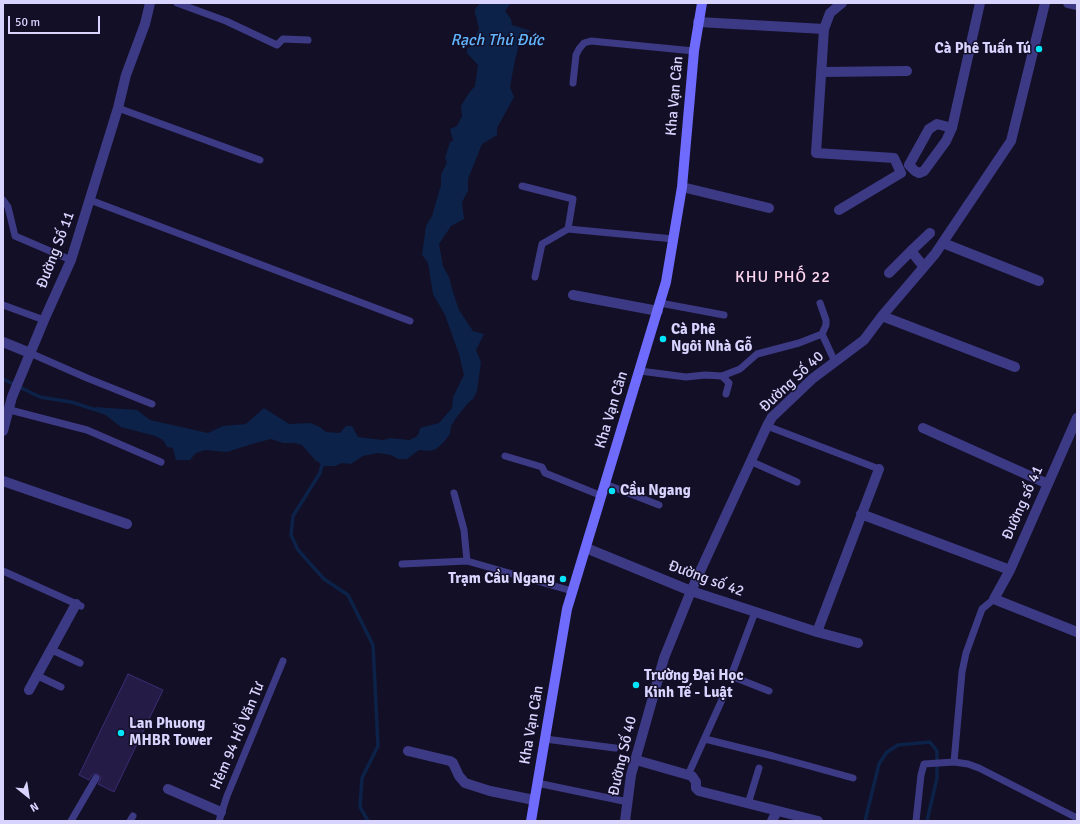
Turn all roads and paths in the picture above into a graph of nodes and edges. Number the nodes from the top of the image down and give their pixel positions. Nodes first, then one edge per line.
1 (150, 3) edge
2 (177, 3) edge
3 (702, 3) edge
4 (842, 3) edge
5 (980, 3) edge
6 (1045, 3) edge
7 (1068, 3) edge
8 (1077, 5) edge
9 (698, 22) junction
10 (824, 29) junction
11 (308, 40) dead end
12 (694, 51) junction
13 (907, 71) dead end
14 (821, 72) junction
15 (573, 83) dead end
16 (118, 108) junction
17 (952, 128) junction
18 (260, 160) dead end
19 (522, 186) dead end
20 (682, 187) junction
21 (3, 200) edge
22 (90, 200) junction
23 (769, 208) dead end
24 (839, 210) dead end
25 (568, 229) junction
26 (930, 233) dead end
27 (674, 239) junction
28 (943, 243) junction
29 (911, 251) junction
30 (72, 260) junction
31 (924, 267) junction
32 (889, 273) dead end
33 (535, 277) dead end
34 (1039, 281) dead end
35 (573, 295) dead end
36 (820, 303) dead end
37 (3, 305) edge
38 (659, 307) junction
39 (724, 315) dead end
40 (882, 316) junction
41 (44, 320) junction
42 (410, 321) dead end
43 (822, 334) junction
44 (3, 342) edge
45 (29, 355) junction
46 (835, 362) junction
47 (1015, 367) dead end
48 (640, 370) junction
49 (722, 376) junction
50 (726, 394) dead end
51 (152, 404) dead end
52 (10, 410) junction
53 (1077, 418) edge
54 (4, 425) edge
55 (767, 426) junction
56 (923, 428) dead end
57 (504, 456) dead end
58 (750, 461) junction
59 (161, 462) dead end
60 (879, 469) joint
61 (3, 481) edge
62 (797, 482) dead end
63 (605, 484) junction
64 (1048, 484) junction
65 (454, 493) dead end
66 (602, 496) junction
67 (659, 505) dead end
68 (861, 514) junction
69 (127, 524) dead end
70 (586, 548) junction
71 (467, 560) junction
72 (402, 564) dead end
73 (1010, 570) junction
74 (3, 572) edge
75 (572, 591) junction
76 (691, 591) junction
77 (994, 599) junction
78 (79, 605) joint
79 (755, 612) junction
80 (817, 632) junction
81 (1077, 632) edge
82 (858, 643) dead end
83 (52, 650) junction
84 (283, 661) dead end
85 (80, 663) dead end
86 (38, 676) junction
87 (61, 687) dead end
88 (29, 690) dead end
89 (769, 691) dead end
90 (725, 693) dead end
91 (545, 739) junction
92 (705, 739) junction
93 (616, 748) dead end
94 (408, 751) dead end
95 (636, 760) junction
96 (954, 762) junction
97 (759, 768) dead end
98 (688, 775) junction
99 (96, 778) dead end
100 (853, 778) dead end
101 (537, 783) junction
102 (168, 789) dead end
103 (534, 800) junction
104 (628, 802) junction
105 (748, 804) junction
106 (777, 811) junction
107 (220, 816) edge
108 (1077, 818) edge
109 (72, 821) edge
110 (531, 821) edge
111 (625, 821) edge
112 (772, 821) edge
113 (818, 821) edge
114 (916, 821) edge

1 - 16 street, Đường Số 11
2 - 11 lane
3 - 9 main road, Kha Vạn Cân
4 - 10 street
5 - 17 street
6 - 28 street, Đường Số 40
7 - 8 street
9 - 10 street
9 - 12 main road, Kha Vạn Cân
10 - 14 street
12 - 15 lane
12 - 20 main road, Kha Vạn Cân
13 - 14 street
14 - 24 street
16 - 18 lane
16 - 22 street, Đường Số 11
17 - 17 street
19 - 25 lane
20 - 23 street
20 - 27 main road, Kha Vạn Cân
21 - 30 lane
22 - 30 street, Đường Số 11
22 - 42 lane
25 - 27 lane
25 - 33 lane
26 - 29 street
27 - 38 main road, Kha Vạn Cân
28 - 31 street, Đường Số 40
28 - 34 street
29 - 31 street
29 - 32 street
30 - 41 street, Đường Số 11
31 - 40 street, Đường Số 40
35 - 38 street
36 - 43 lane
37 - 41 lane
38 - 39 lane
38 - 48 main road, Kha Vạn Cân
40 - 46 street, Đường Số 40
40 - 47 street
41 - 45 street, Đường Số 11
43 - 46 lane
43 - 49 lane
44 - 45 street
45 - 51 lane
45 - 52 street, Đường Số 11
46 - 55 street, Đường Số 40
48 - 49 lane
48 - 63 main road, Kha Vạn Cân
49 - 50 lane
52 - 54 street, Đường Số 11
52 - 59 lane
53 - 64 street, Đường số 41
55 - 58 street, Đường Số 40
55 - 60 lane
56 - 64 street
57 - 66 lane
58 - 62 lane
58 - 76 street, Đường Số 40
60 - 68 street
61 - 69 street
63 - 66 main road, Kha Vạn Cân
63 - 67 lane
64 - 73 street, Đường số 41
65 - 71 lane
66 - 70 main road, Kha Vạn Cân
68 - 73 street
68 - 80 street
70 - 75 main road, Kha Vạn Cân
70 - 76 street, Đường số 42
71 - 72 lane
71 - 75 lane
73 - 77 street, Đường số 41
74 - 78 lane
75 - 91 main road, Kha Vạn Cân
76 - 79 street, Đường số 42
76 - 95 street, Đường Số 40
77 - 81 street
77 - 96 lane
78 - 83 street
79 - 80 street, Đường số 42
79 - 89 lane
80 - 82 street, Đường số 42
83 - 85 lane
83 - 86 street
84 - 107 lane, Hẻm 94 Hồ Văn Tư
86 - 87 lane
86 - 88 street
90 - 92 lane
91 - 93 lane
91 - 101 main road, Kha Vạn Cân
92 - 98 lane
92 - 100 lane
94 - 103 street
95 - 98 street
95 - 104 street, Đường Số 40
96 - 108 lane
96 - 114 lane
97 - 105 lane
98 - 105 street
99 - 109 lane
101 - 103 main road, Kha Vạn Cân
101 - 104 lane
102 - 107 street
103 - 110 main road, Kha Vạn Cân
104 - 111 street, Đường Số 40
105 - 106 street
106 - 112 street
106 - 113 street

